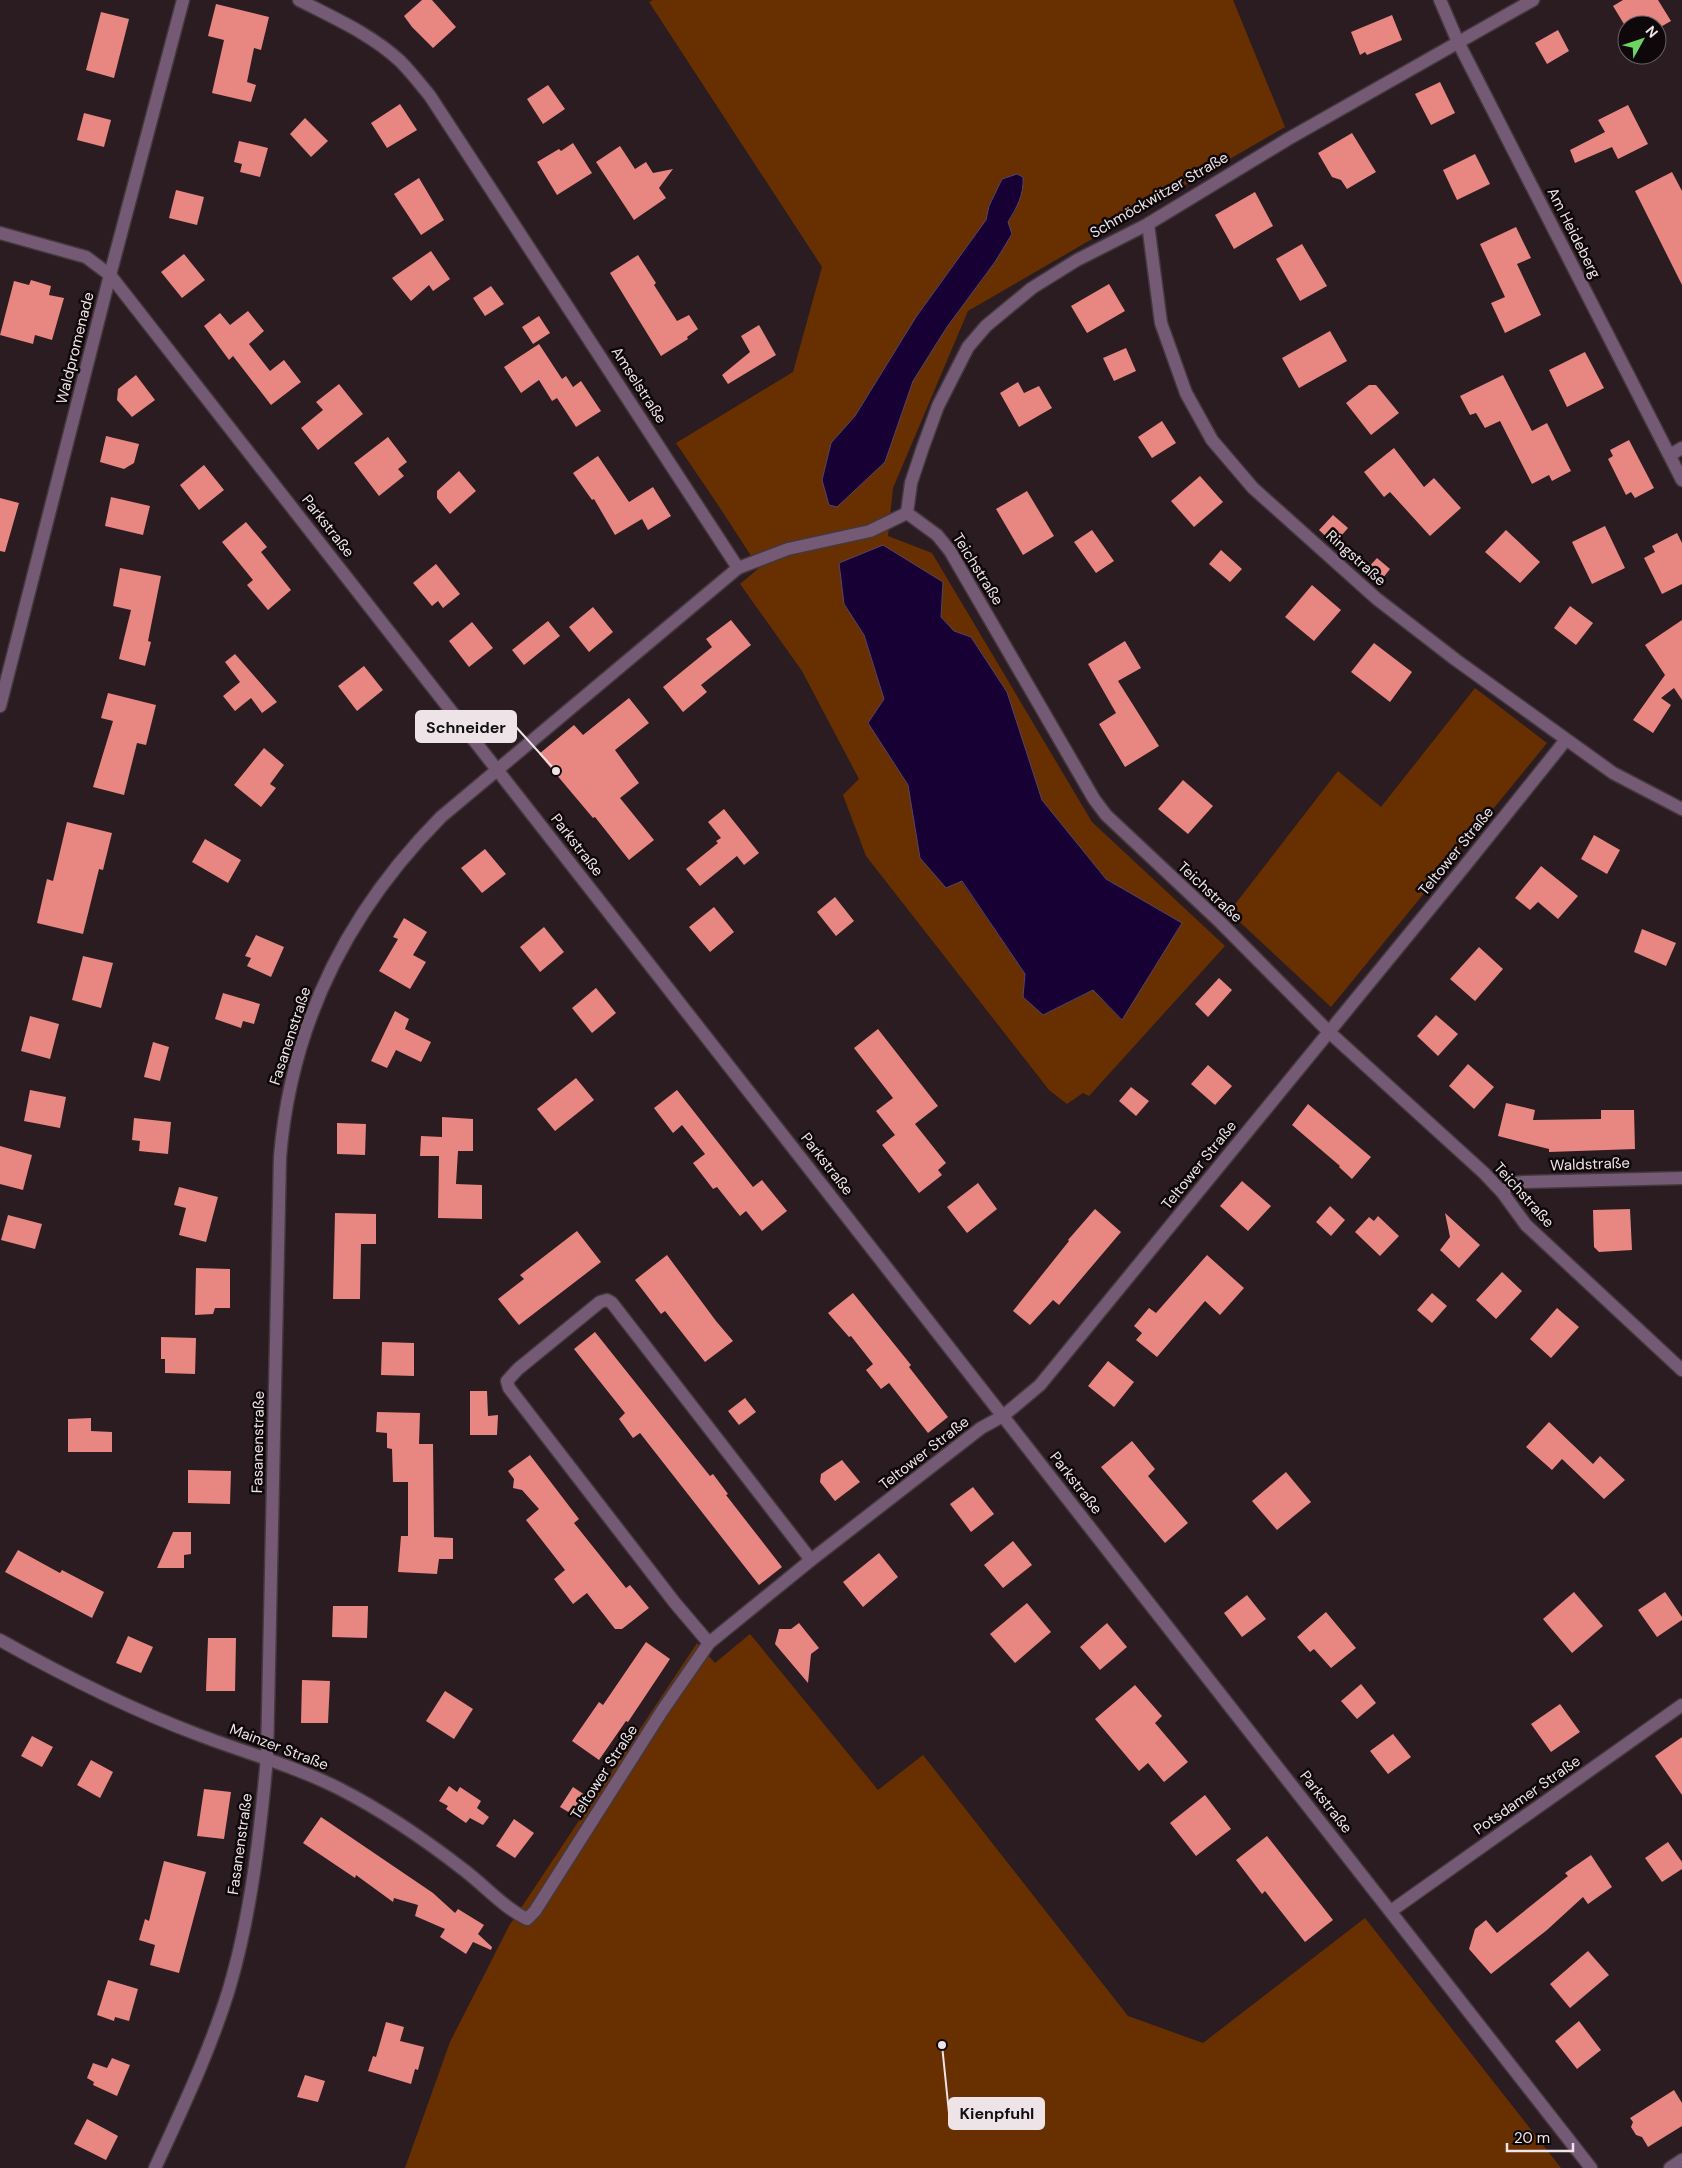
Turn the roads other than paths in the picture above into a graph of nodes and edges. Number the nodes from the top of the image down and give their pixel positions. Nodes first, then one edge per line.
1 (183, 0) edge
2 (299, 0) edge
3 (1440, 0) edge
4 (1533, 0) edge
5 (1458, 42) junction
6 (1148, 224) junction
7 (0, 233) edge
8 (110, 274) junction
9 (1682, 448) edge
10 (1670, 455) junction
11 (1682, 480) edge
12 (907, 513) junction
13 (738, 568) junction
14 (0, 706) edge
15 (1565, 740) junction
16 (497, 769) junction
17 (1682, 809) edge
18 (1329, 1032) junction
19 (1682, 1178) edge
20 (1502, 1192) junction
21 (1682, 1370) edge
22 (1003, 1416) junction
23 (811, 1560) junction
24 (0, 1640) edge
25 (709, 1643) junction
26 (1682, 1706) edge
27 (267, 1757) junction
28 (1391, 1911) junction
29 (527, 1919) joint
30 (1682, 2160) edge
31 (155, 2168) edge
32 (1591, 2168) edge
33 (1670, 2168) edge

1 - 8 street, Waldpromenade
2 - 13 street, Amselstraße
3 - 5 street, Am Heideberg
4 - 5 street, Schmöckwitzer Straße
5 - 6 street, Schmöckwitzer Straße
5 - 10 street, Am Heideberg
6 - 12 street, Schmöckwitzer Straße
6 - 15 street, Ringstraße
7 - 8 street, Parkstraße
8 - 14 street, Waldpromenade
8 - 16 street, Parkstraße
9 - 10 street
10 - 11 street, Am Heideberg
12 - 13 street
12 - 18 street, Teichstraße
13 - 16 street
15 - 17 street, Ringstraße
15 - 18 street, Teltower Straße
16 - 22 street, Parkstraße
16 - 27 street, Fasanenstraße
18 - 20 street, Teichstraße
18 - 22 street, Teltower Straße
19 - 20 street, Waldstraße
20 - 21 street, Teichstraße
22 - 23 street, Teltower Straße
22 - 28 street, Parkstraße
23 - 25 street, Teltower Straße
23 - 25 street
24 - 27 street, Mainzer Straße
25 - 29 street, Teltower Straße
26 - 28 street, Potsdamer Straße
27 - 29 street, Mainzer Straße
27 - 31 street, Fasanenstraße
28 - 32 street, Parkstraße
30 - 33 street

